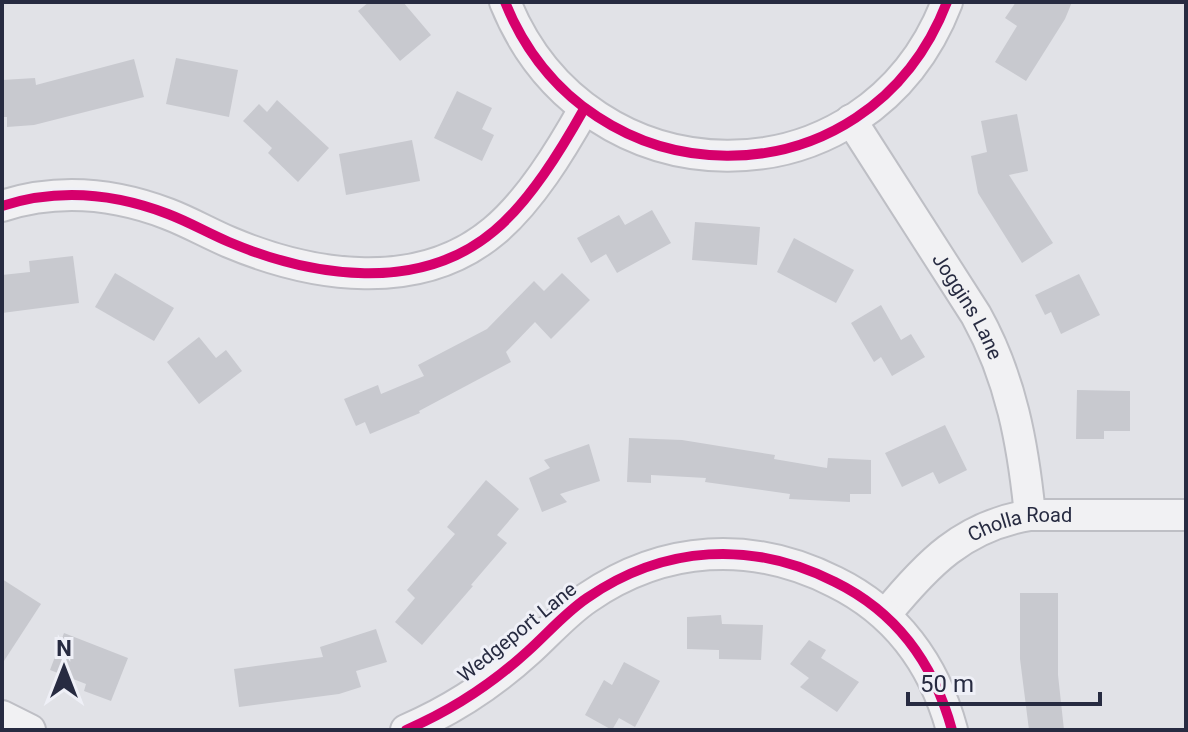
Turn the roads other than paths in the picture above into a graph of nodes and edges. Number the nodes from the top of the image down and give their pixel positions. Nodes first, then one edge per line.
1 (505, 2) edge
2 (947, 2) edge
3 (584, 109) junction
4 (851, 120) junction
5 (2, 206) edge
6 (1030, 515) junction
7 (1186, 515) edge
8 (886, 614) junction
9 (2, 716) edge
10 (30, 730) edge
11 (406, 730) edge
12 (952, 730) edge

1 - 3 street
2 - 4 street
3 - 4 street
3 - 5 street
4 - 6 street, Joggins Lane
6 - 7 street, Cholla Road
6 - 8 street, Cholla Road
8 - 11 street, Wedgeport Lane
8 - 12 street, Wedgeport Lane
9 - 10 street

